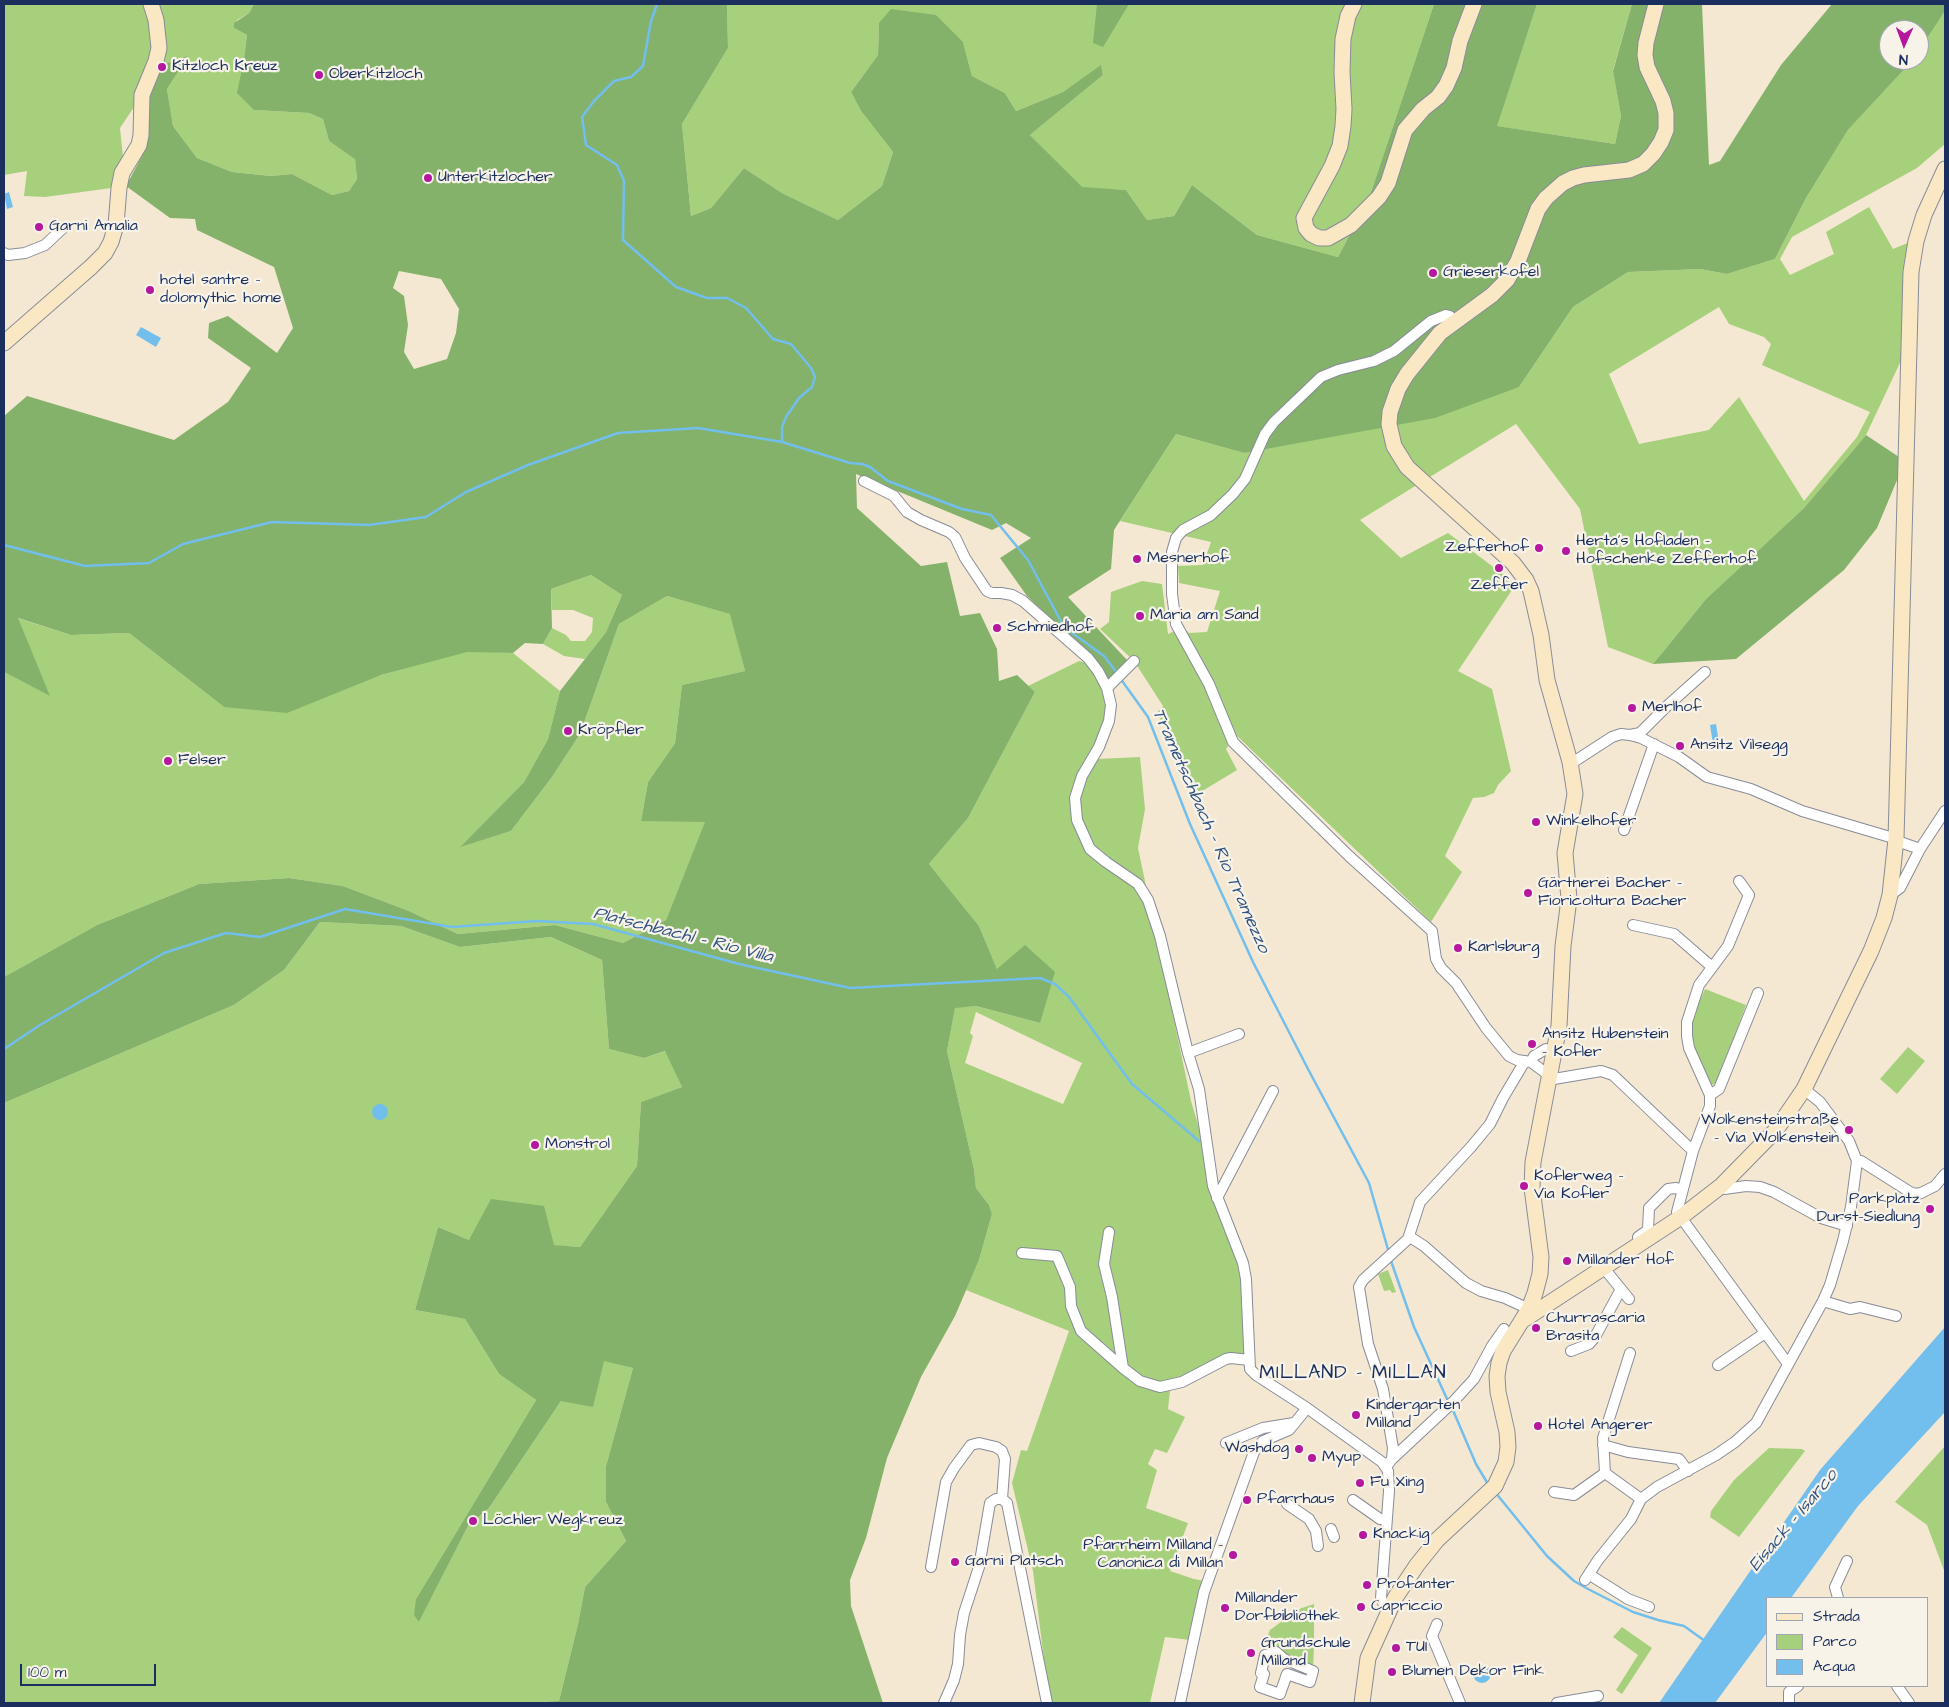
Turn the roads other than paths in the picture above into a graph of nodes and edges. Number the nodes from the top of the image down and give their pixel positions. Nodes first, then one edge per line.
1 (150, 4) edge
2 (1354, 4) edge
3 (1474, 4) edge
4 (1656, 4) edge
5 (1945, 168) edge
6 (63, 228) dead end
7 (4, 253) edge
8 (1454, 321) junction
9 (4, 343) edge
10 (864, 481) dead end
11 (1131, 664) dead end
12 (1705, 672) dead end
13 (1109, 686) junction
14 (1630, 735) junction
15 (1654, 744) junction
16 (1570, 762) junction
17 (1945, 811) edge
18 (1624, 830) dead end
19 (1896, 839) junction
20 (1920, 849) junction
21 (1739, 881) dead end
22 (1890, 895) junction
23 (1633, 925) dead end
24 (1712, 967) junction
25 (1758, 993) dead end
26 (1239, 1034) dead end
27 (1546, 1049) dead end
28 (1188, 1053) junction
29 (1528, 1062) junction
30 (1549, 1075) junction
31 (1804, 1089) junction
32 (1273, 1091) dead end
33 (1710, 1095) junction
34 (1693, 1151) junction
35 (1857, 1161) junction
36 (1945, 1174) edge
37 (1721, 1186) junction
38 (1682, 1190) junction
39 (1217, 1198) junction
40 (1680, 1216) junction
41 (1847, 1226) junction
42 (1109, 1232) dead end
43 (1410, 1237) junction
44 (1638, 1237) dead end
45 (1022, 1253) dead end
46 (1603, 1267) junction
47 (1538, 1285) junction
48 (1621, 1289) junction
49 (1554, 1299) junction
50 (1629, 1299) dead end
51 (1823, 1301) junction
52 (1525, 1315) junction
53 (1896, 1316) dead end
54 (1504, 1329) dead end
55 (1765, 1333) junction
56 (1571, 1351) dead end
57 (1630, 1353) dead end
58 (1249, 1360) junction
59 (1788, 1364) junction
60 (1718, 1366) dead end
61 (1123, 1368) junction
62 (1306, 1408) junction
63 (1294, 1423) junction
64 (1226, 1443) dead end
65 (1603, 1445) junction
66 (1389, 1463) junction
67 (1688, 1471) junction
68 (1605, 1473) junction
69 (1554, 1492) dead end
70 (1002, 1499) junction
71 (1641, 1499) junction
72 (1353, 1500) dead end
73 (1287, 1504) dead end
74 (1380, 1519) dead end
75 (1318, 1546) dead end
76 (1847, 1561) dead end
77 (931, 1567) dead end
78 (1838, 1597) edge
79 (1649, 1607) dead end
80 (1387, 1612) junction
81 (1437, 1624) dead end
82 (1279, 1664) dead end
83 (1313, 1677) junction
84 (1796, 1687) edge
85 (1898, 1687) edge
86 (1598, 1696) dead end
87 (944, 1703) edge
88 (1046, 1703) edge
89 (1180, 1703) edge
90 (1362, 1703) edge
91 (1460, 1703) edge
92 (1557, 1703) edge
93 (1789, 1703) edge
94 (1909, 1703) edge

1 - 9 street
2 - 3 street
4 - 8 street
5 - 19 street
6 - 7 street
8 - 16 street
8 - 29 street
10 - 13 street
11 - 13 street
12 - 14 street
13 - 28 street
14 - 15 street
14 - 16 street
15 - 18 street
15 - 19 street
16 - 30 street
17 - 20 street
19 - 20 street
19 - 22 street
20 - 22 street
21 - 24 street
22 - 31 street
23 - 24 street
24 - 33 street
25 - 33 street
26 - 28 street
27 - 29 street
28 - 39 street
29 - 30 street
29 - 43 street
30 - 34 street
30 - 47 street
31 - 35 street
31 - 37 street
32 - 39 street
33 - 34 street
34 - 38 street
35 - 36 street
35 - 41 street
37 - 40 street
37 - 41 street
38 - 40 street
38 - 44 street
39 - 58 street
40 - 46 street
40 - 55 street
41 - 51 street
42 - 61 street
43 - 52 street
43 - 66 street
45 - 61 street
46 - 48 street
46 - 49 street
47 - 49 street
47 - 52 street
48 - 50 street
48 - 56 street
49 - 52 street
51 - 53 street
51 - 59 street
52 - 80 street
54 - 66 street
55 - 59 street
55 - 60 street
57 - 65 street
58 - 61 street
58 - 62 street
59 - 67 street
62 - 63 street
62 - 66 street
63 - 64 street
63 - 89 street
65 - 67 street
65 - 68 street
66 - 80 street
67 - 71 street
68 - 69 street
68 - 71 street
70 - 77 street
70 - 87 street
70 - 88 street
71 - 79 street
72 - 74 street
73 - 75 street
76 - 78 street
80 - 90 street
81 - 91 street
82 - 83 street
83 - 83 street
84 - 93 street
85 - 94 street
86 - 92 street

